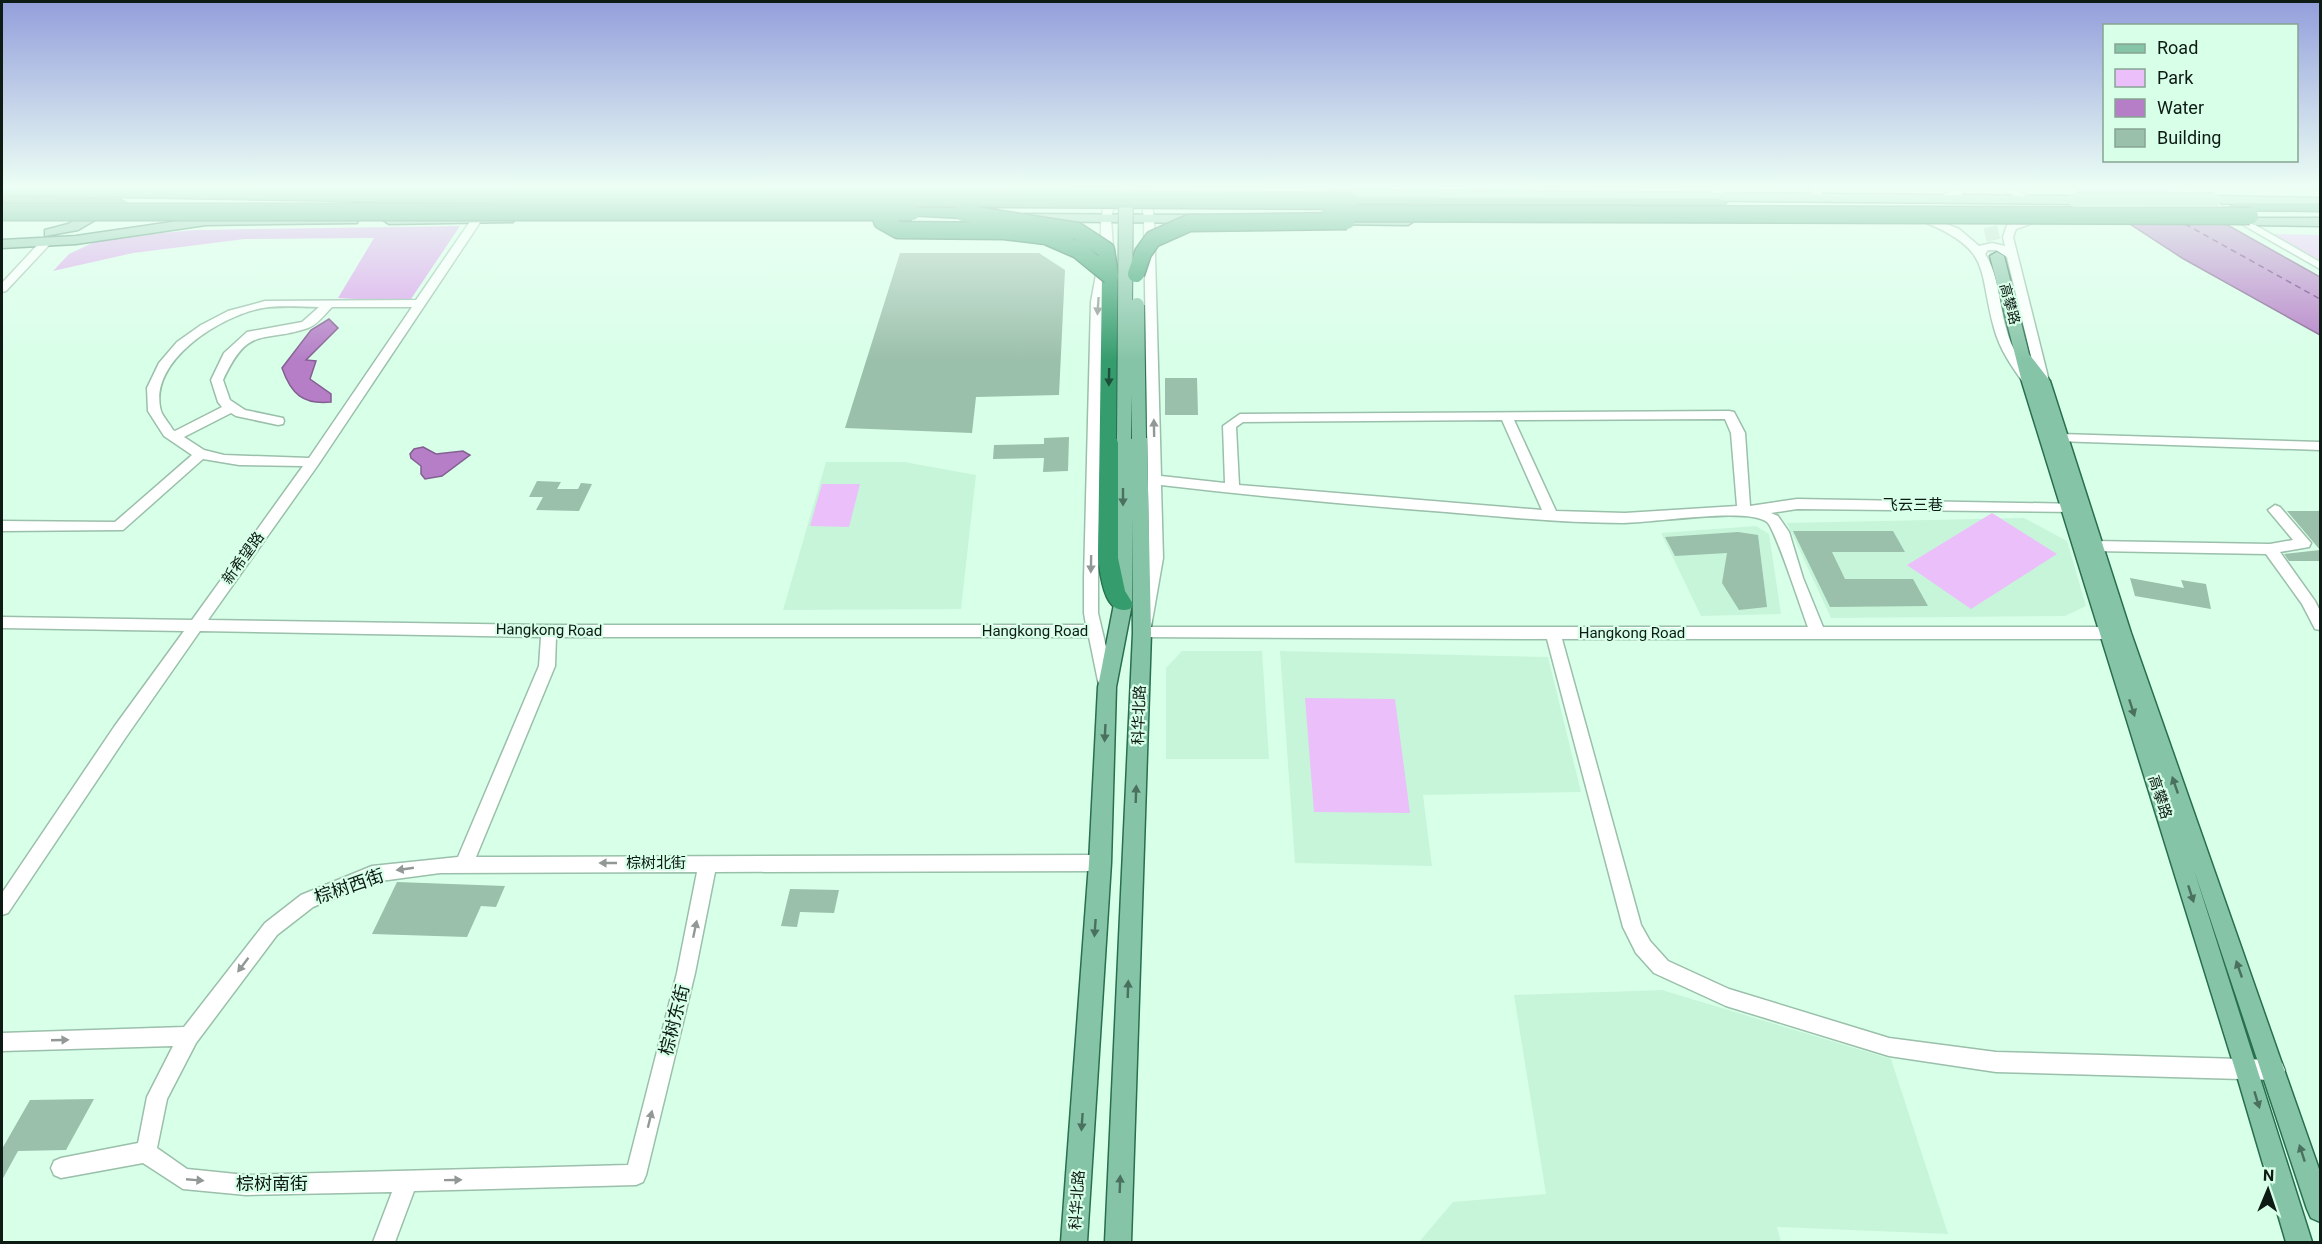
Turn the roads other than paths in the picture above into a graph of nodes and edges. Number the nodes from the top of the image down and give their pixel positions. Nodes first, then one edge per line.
1 (44, 245) edge
2 (459, 245) edge
3 (1067, 245) edge
4 (1098, 245) edge
5 (1107, 245) edge
6 (1127, 245) edge
7 (1138, 245) edge
8 (1146, 245) edge
9 (1150, 245) edge
10 (1974, 245) edge
11 (2011, 245) tunnel mouth
12 (2283, 245) edge
13 (1981, 252) junction
14 (1997, 256) tunnel mouth
15 (2013, 256) junction
16 (2320, 266) edge
17 (1136, 274) junction
18 (1110, 276) junction
19 (2, 289) edge
20 (330, 303) junction
21 (420, 304) junction
22 (2036, 382) junction
23 (232, 407) junction
24 (1506, 416) junction
25 (278, 421) dead end
26 (173, 438) junction
27 (2061, 438) junction
28 (1131, 439) junction
29 (2320, 446) edge
30 (201, 454) junction
31 (313, 462) junction
32 (1155, 480) junction
33 (1232, 488) junction
34 (2075, 507) junction
35 (2275, 510) dead end
36 (1744, 512) junction
37 (1551, 516) junction
38 (2, 526) edge
39 (2094, 546) junction
40 (2270, 549) junction
41 (1123, 604) junction
42 (2, 622) edge
43 (196, 624) junction
44 (2320, 625) edge
45 (549, 631) junction
46 (1096, 631) junction
47 (1142, 633) junction
48 (1553, 633) junction
49 (1818, 633) junction
50 (2115, 633) junction
51 (1107, 687) junction
52 (1100, 862) junction
53 (708, 863) junction
54 (464, 864) junction
55 (2, 907) edge
56 (189, 1036) junction
57 (2, 1041) edge
58 (2247, 1069) junction
59 (2275, 1070) junction
60 (146, 1152) junction
61 (61, 1168) dead end
62 (636, 1175) joint
63 (407, 1181) junction
64 (2320, 1209) edge
65 (384, 1242) edge
66 (1074, 1242) edge
67 (1118, 1242) edge
68 (2299, 1242) edge

1 - 19 street
2 - 21 street, 新希望路
3 - 18 highway, bridge
4 - 18 highway, bridge
5 -> 46 street
6 - 28 main road, bridge
7 - 17 main road, 科华北路, bridge
8 - 17 highway, bridge
32 -> 9 street
10 - 13 street
11 - 15 street
12 - 16 street
13 - 15 street
13 - 22 street
14 - 22 main road, 高攀路
15 - 22 street
17 - 28 main road, 科华北路, bridge
18 -> 41 highway
20 - 21 street
20 - 23 street
20 - 26 street
21 - 31 street, 新希望路
22 - 27 main road, 高攀路
22 - 34 main road, 高攀路
23 - 25 street
23 - 26 street
24 - 33 street
24 - 36 street
24 - 37 street
26 - 30 street
27 - 29 street
27 - 34 main road, 高攀路
28 -> 41 main road, 科华北路
28 - 47 main road, 科华北路
30 - 31 street
30 - 38 street
31 - 43 street, 新希望路
32 - 33 street
32 - 47 street
33 - 37 street
34 - 36 street, 飞云三巷
34 - 39 main road, 高攀路
34 - 50 main road, 高攀路
35 - 40 street
36 - 37 street
36 - 49 street
39 - 40 street
39 - 50 main road, 高攀路
40 - 44 street
41 - 51 main road, 科华北路
42 - 43 street, Hangkong Road
43 - 45 street, Hangkong Road
43 - 55 street, 新希望路
45 - 46 street, Hangkong Road
45 - 54 street
46 - 51 street
47 - 48 street, Hangkong Road
67 -> 47 main road, 科华北路
48 - 49 street, Hangkong Road
48 - 58 street
49 - 50 street, Hangkong Road
50 -> 58 main road, 高攀路
59 -> 50 main road, 高攀路
51 -> 52 main road, 科华北路
52 - 53 street, 棕树北街
52 -> 66 main road, 科华北路
53 -> 54 street, 棕树北街
62 -> 53 street, 棕树东街
54 -> 56 street, 棕树西街
57 -> 56 street
56 - 60 street, 棕树西街
58 - 59 street
58 -> 68 main road, 高攀路
64 -> 59 main road, 高攀路
60 - 61 street
60 -> 63 street, 棕树南街
63 -> 62 street, 棕树南街
63 - 65 street

